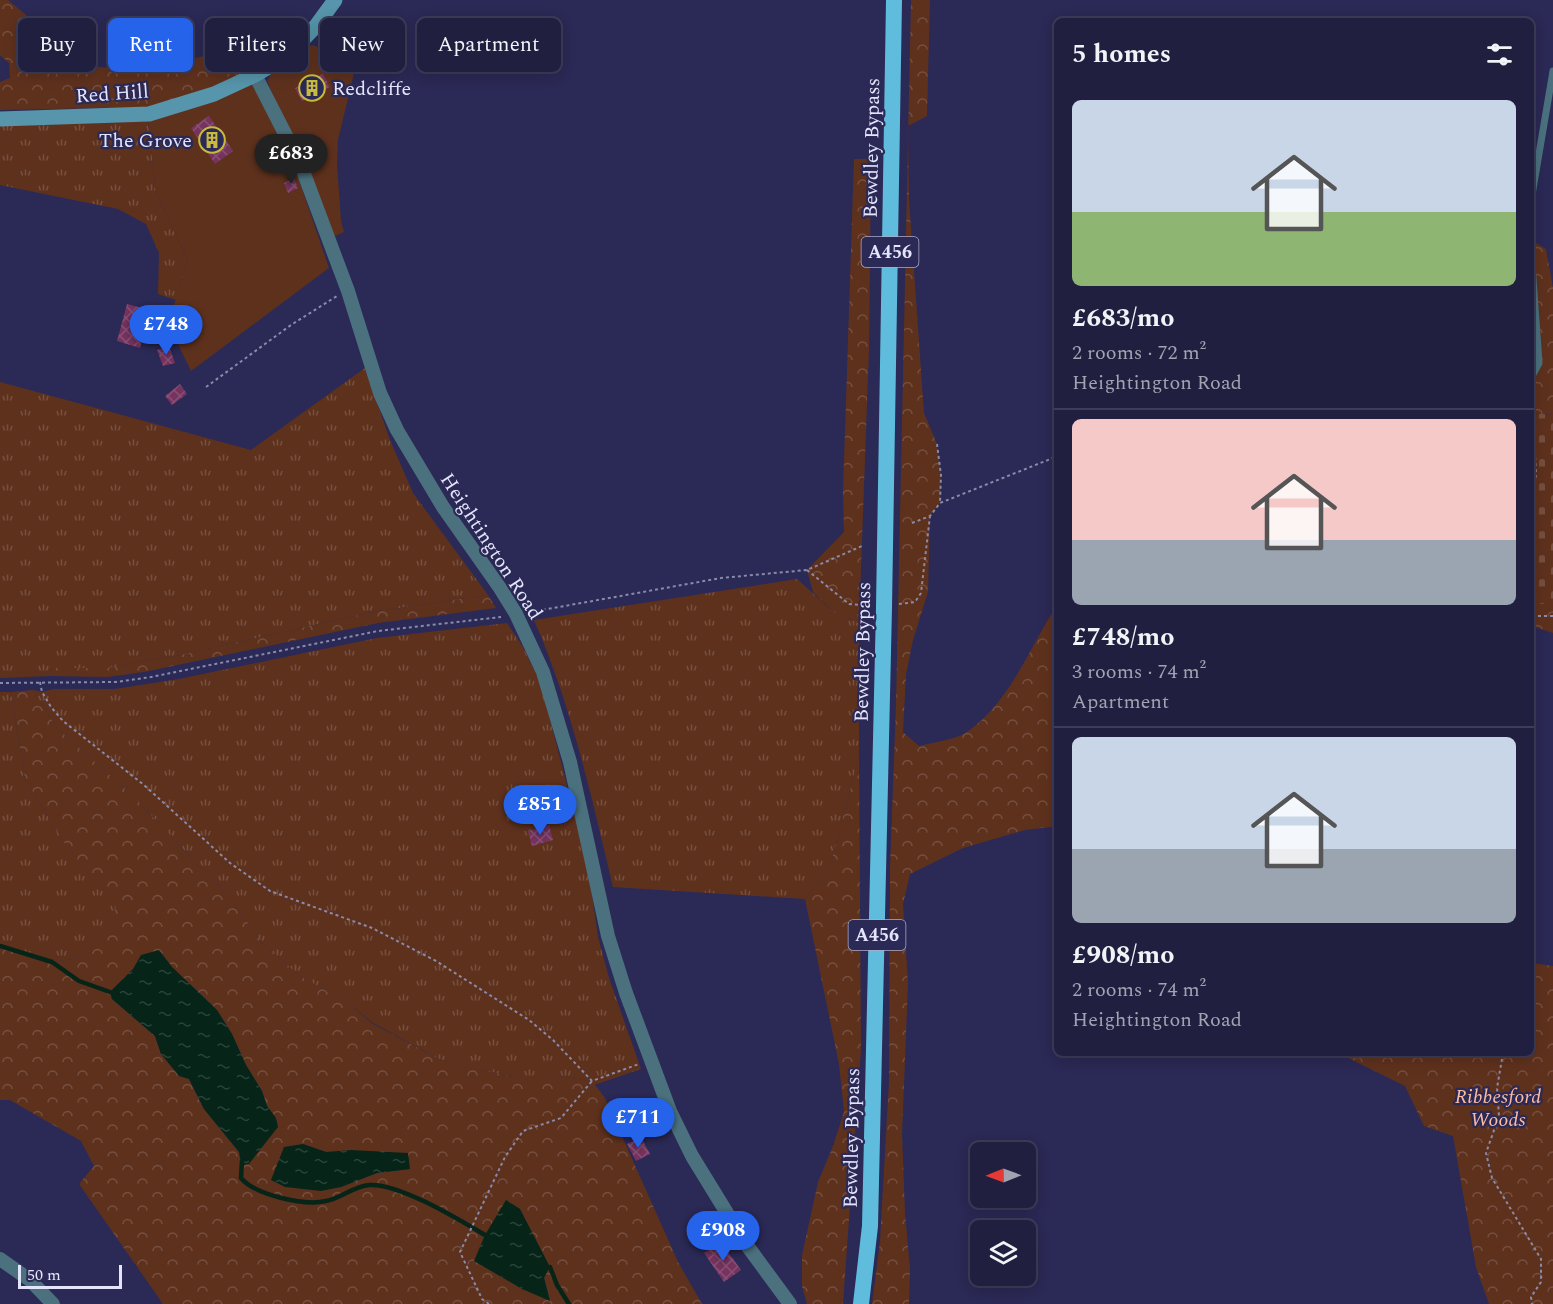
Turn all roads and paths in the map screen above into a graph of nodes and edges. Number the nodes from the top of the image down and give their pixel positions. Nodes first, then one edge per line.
1 (335, 0) edge
2 (894, 0) edge
3 (1553, 71) edge
4 (255, 75) junction
5 (0, 119) edge
6 (1534, 183) edge
7 (348, 291) junction
8 (1534, 293) edge
9 (1534, 372) edge
10 (206, 387) dead end
11 (1534, 436) edge
12 (937, 444) dead end
13 (1054, 458) edge
14 (1534, 484) edge
15 (940, 503) junction
16 (930, 516) junction
17 (912, 522) dead end
18 (862, 546) dead end
19 (807, 570) junction
20 (884, 607) junction
21 (516, 614) junction
22 (1534, 616) edge
23 (1553, 616) edge
24 (40, 682) junction
25 (0, 684) edge
26 (1502, 1056) edge
27 (650, 1061) junction
28 (592, 1081) junction
29 (0, 1259) edge
30 (53, 1304) edge
31 (489, 1304) edge
32 (789, 1304) edge
33 (861, 1304) edge
34 (1532, 1304) edge

1 - 4 main road, Red Hill
2 - 20 highway, Bewdley Bypass / A456
3 - 6 lane
4 - 5 main road, Red Hill
4 - 7 street, Heightington Road
7 - 10 path
7 - 21 street, Heightington Road
8 - 9 lane
11 - 14 path
12 - 15 path
13 - 15 path
15 - 16 path
16 - 17 path
16 - 20 path
18 - 19 path
19 - 20 path
19 - 21 path
20 - 33 highway, Bewdley Bypass / A456
21 - 24 path
21 - 27 street, Heightington Road
22 - 23 path
24 - 25 path
24 - 28 path
26 - 34 path
27 - 28 path
27 - 32 street, Heightington Road
28 - 31 path
29 - 30 street

